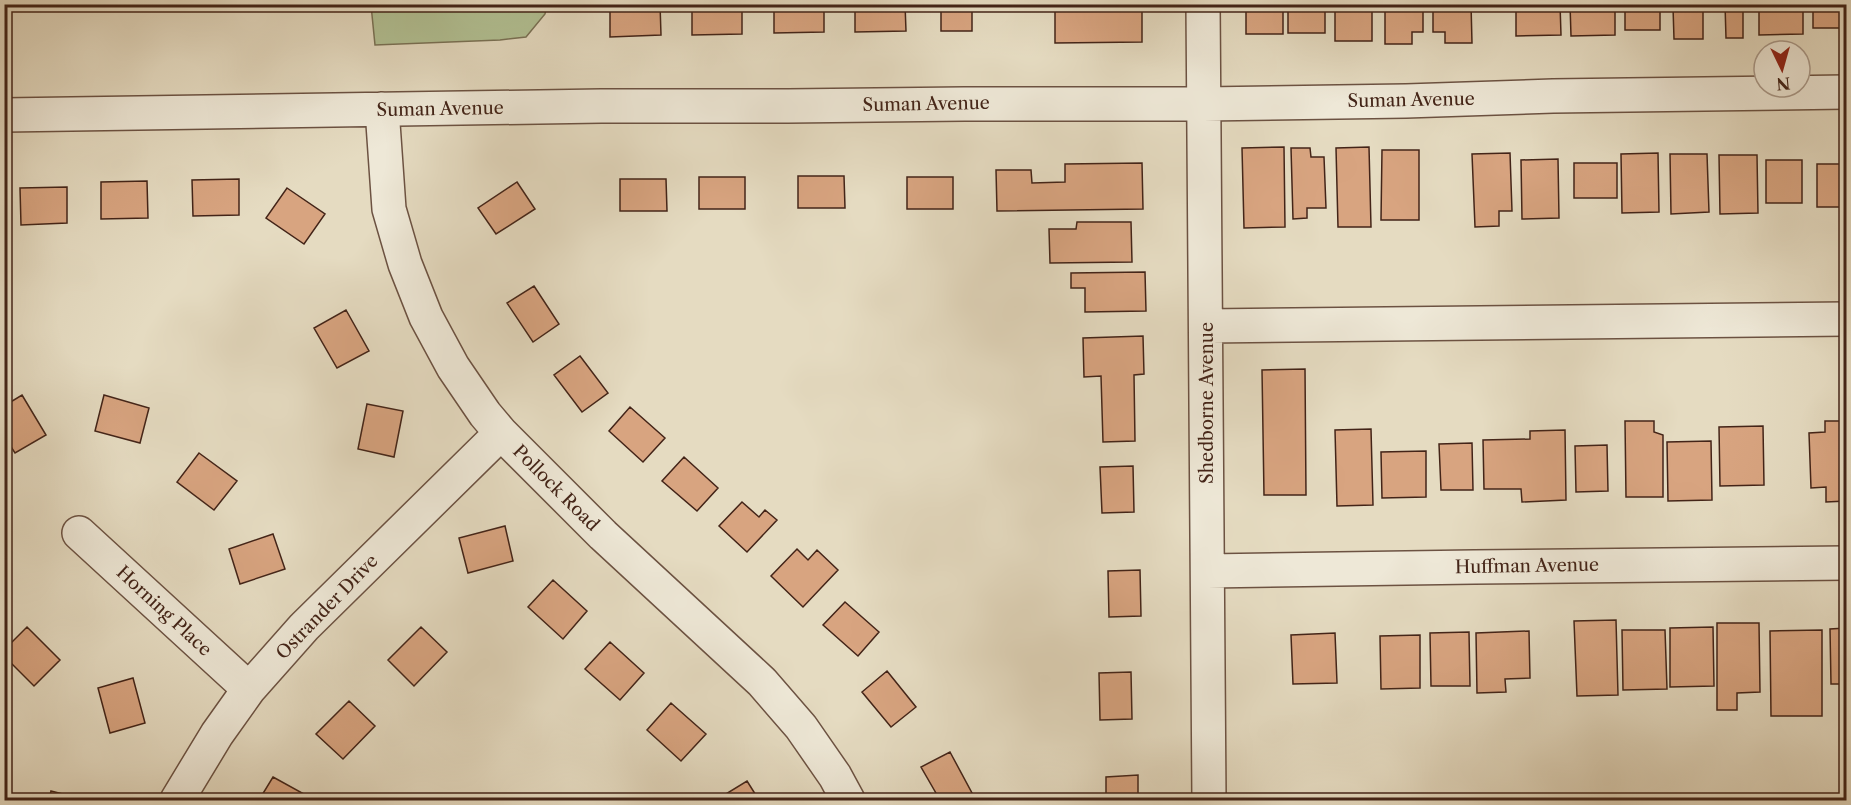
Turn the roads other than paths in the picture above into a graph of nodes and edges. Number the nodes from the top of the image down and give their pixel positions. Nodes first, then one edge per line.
1 (1203, 4) edge
2 (1846, 92) edge
3 (1204, 104) junction
4 (382, 110) junction
5 (4, 115) edge
6 (1846, 319) edge
7 (1206, 326) junction
8 (501, 433) junction
9 (80, 533) dead end
10 (1846, 563) edge
11 (1208, 572) junction
12 (249, 689) junction
13 (177, 801) edge
14 (848, 801) edge
15 (1209, 801) edge

1 - 3 street, Shedborne Avenue
2 - 3 street, Suman Avenue
3 - 4 street, Suman Avenue
3 - 7 street, Shedborne Avenue
4 - 5 street, Suman Avenue
4 - 8 street, Pollock Road
6 - 7 street
7 - 11 street, Shedborne Avenue
8 - 12 street, Ostrander Drive
8 - 14 street, Pollock Road
9 - 12 street, Horning Place
10 - 11 street, Huffman Avenue
11 - 15 street, Shedborne Avenue
12 - 13 street, Ostrander Drive

